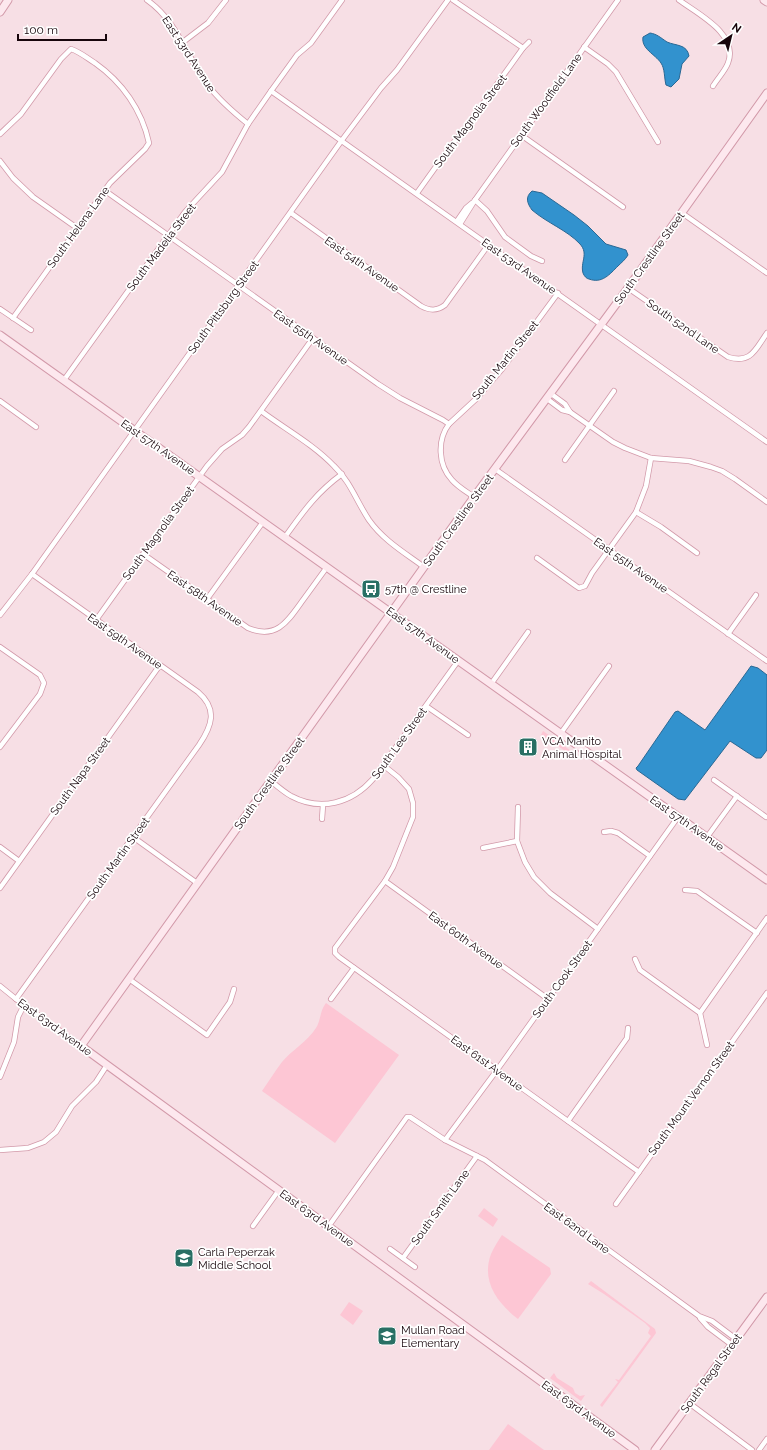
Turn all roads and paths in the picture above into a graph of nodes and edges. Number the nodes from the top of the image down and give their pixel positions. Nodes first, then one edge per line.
1 (8, 0) edge
2 (147, 0) edge
3 (226, 0) edge
4 (342, 0) edge
5 (448, 0) edge
6 (454, 0) edge
7 (618, 0) edge
8 (679, 0) edge
9 (764, 0) edge
10 (767, 2) edge
11 (0, 12) edge
12 (183, 42) junction
13 (529, 42) dead end
14 (523, 48) junction
15 (584, 48) junction
16 (713, 86) dead end
17 (271, 91) junction
18 (767, 93) edge
19 (248, 124) junction
20 (0, 134) edge
21 (522, 135) junction
22 (342, 140) junction
23 (658, 142) dead end
24 (0, 161) edge
25 (104, 190) junction
26 (417, 193) junction
27 (475, 200) junction
28 (623, 207) dead end
29 (682, 213) junction
30 (291, 214) junction
31 (459, 223) junction
32 (77, 228) junction
33 (168, 236) junction
34 (489, 244) junction
35 (542, 261) dead end
36 (767, 273) edge
37 (238, 286) junction
38 (628, 288) junction
39 (558, 293) junction
40 (0, 309) edge
41 (12, 318) junction
42 (602, 324) junction
43 (31, 330) dead end
44 (767, 333) edge
45 (0, 335) edge
46 (313, 338) junction
47 (64, 380) junction
48 (614, 390) dead end
49 (548, 396) junction
50 (0, 401) edge
51 (261, 411) junction
52 (449, 424) junction
53 (590, 425) junction
54 (36, 427) dead end
55 (134, 430) junction
56 (767, 442) edge
57 (651, 458) junction
58 (565, 460) dead end
59 (495, 469) junction
60 (342, 474) junction
61 (199, 476) junction
62 (474, 497) junction
63 (767, 502) edge
64 (636, 512) junction
65 (263, 522) junction
66 (285, 537) junction
67 (608, 549) junction
68 (697, 553) dead end
69 (143, 554) junction
70 (537, 558) dead end
71 (327, 567) junction
72 (424, 567) junction
73 (32, 574) junction
74 (756, 595) dead end
75 (207, 599) junction
76 (392, 613) junction
77 (0, 615) edge
78 (96, 620) junction
79 (528, 632) dead end
80 (728, 634) junction
81 (0, 647) edge
82 (458, 660) junction
83 (767, 661) edge
84 (160, 665) junction
85 (609, 666) dead end
86 (491, 684) junction
87 (426, 706) junction
88 (211, 713) joint
89 (561, 733) junction
90 (468, 735) dead end
91 (0, 747) edge
92 (383, 765) junction
93 (714, 780) dead end
94 (271, 782) junction
95 (737, 796) junction
96 (323, 804) junction
97 (518, 807) dead end
98 (678, 817) junction
99 (766, 817) dead end
100 (322, 819) dead end
101 (604, 832) dead end
102 (133, 837) junction
103 (707, 837) junction
104 (517, 841) junction
105 (0, 847) edge
106 (483, 848) dead end
107 (650, 856) junction
108 (19, 860) junction
109 (767, 880) edge
110 (385, 881) junction
111 (197, 883) junction
112 (0, 888) edge
113 (685, 890) dead end
114 (767, 918) edge
115 (598, 928) junction
116 (757, 933) junction
117 (635, 959) dead end
118 (354, 968) junction
119 (129, 979) junction
120 (0, 986) edge
121 (234, 989) dead end
122 (767, 993) edge
123 (16, 999) junction
124 (332, 999) dead end
125 (548, 999) junction
126 (24, 1005) junction
127 (700, 1013) junction
128 (628, 1028) dead end
129 (707, 1045) dead end
130 (81, 1046) junction
131 (108, 1065) junction
132 (497, 1070) junction
133 (0, 1077) edge
134 (568, 1121) junction
135 (445, 1140) junction
136 (0, 1150) edge
137 (477, 1156) junction
138 (639, 1172) junction
139 (279, 1190) junction
140 (616, 1204) dead end
141 (253, 1226) dead end
142 (328, 1227) junction
143 (390, 1249) dead end
144 (403, 1258) junction
145 (415, 1267) dead end
146 (767, 1297) edge
147 (699, 1316) junction
148 (734, 1342) junction
149 (689, 1403) junction
150 (767, 1439) edge
151 (635, 1450) edge
152 (655, 1450) edge
153 (752, 1450) edge
154 (758, 1450) edge

1 - 11 street
2 - 12 street, East 53rd Avenue
3 - 12 street
4 - 17 street, South Madelia Street
5 - 22 street, South Pittsburg Street
6 - 14 street
7 - 15 street, South Woodfield Lane
8 - 16 street
9 - 10 street
12 - 19 street, East 53rd Avenue
13 - 14 street, South Magnolia Street
14 - 26 street, South Magnolia Street
15 - 21 street, South Woodfield Lane
15 - 23 street
17 - 19 street, South Madelia Street
17 - 22 street, East 53rd Avenue
18 - 29 street, South Crestline Street
19 - 33 street, South Madelia Street
20 - 25 street, South Helena Lane
21 - 27 street, South Woodfield Lane
21 - 28 street
22 - 26 street, East 53rd Avenue
22 - 30 street, South Pittsburg Street
24 - 32 street
25 - 32 street, South Helena Lane
25 - 33 street, East 55th Avenue
26 - 31 street, East 53rd Avenue
27 - 31 street, South Woodfield Lane
27 - 35 street
29 - 36 street
29 - 38 street, South Crestline Street
30 - 34 street, East 54th Avenue
30 - 37 street, South Pittsburg Street
31 - 34 street, East 53rd Avenue
32 - 41 street, South Helena Lane
33 - 37 street, East 55th Avenue
33 - 47 street, South Madelia Street
34 - 39 street, East 53rd Avenue
37 - 46 street, East 55th Avenue
37 - 55 street, South Pittsburg Street
38 - 42 street, South Crestline Street
38 - 44 street, South 52nd Lane
39 - 42 street, East 53rd Avenue
39 - 52 street, South Martin Street
40 - 41 street
41 - 43 street
42 - 49 street, South Crestline Street
42 - 56 street, East 53rd Avenue
45 - 47 street, East 57th Avenue
46 - 51 street, South Magnolia Street
46 - 52 street, East 55th Avenue
47 - 55 street, East 57th Avenue
48 - 53 street
49 - 53 street
49 - 59 street, South Crestline Street
50 - 54 street
51 - 60 street
51 - 61 street, South Magnolia Street
52 - 62 street
53 - 57 street
53 - 58 street
55 - 61 street, East 57th Avenue
55 - 73 street, South Pittsburg Street
57 - 63 street
57 - 64 street
59 - 62 street, South Crestline Street
59 - 67 street, East 55th Avenue
60 - 66 street
60 - 72 street
61 - 65 street, East 57th Avenue
61 - 69 street, South Magnolia Street
62 - 72 street, South Crestline Street
64 - 67 street
64 - 68 street
65 - 66 street, East 57th Avenue
65 - 75 street
66 - 71 street, East 57th Avenue
67 - 70 street
67 - 80 street, East 55th Avenue
69 - 75 street, East 58th Avenue
69 - 78 street, South Magnolia Street
71 - 75 street, East 58th Avenue
71 - 76 street, East 57th Avenue
72 - 76 street, South Crestline Street
73 - 77 street, South Pittsburg Street
73 - 78 street, East 59th Avenue
74 - 80 street
76 - 82 street, East 57th Avenue
76 - 94 street, South Crestline Street
78 - 84 street, East 59th Avenue
79 - 86 street
80 - 83 street, East 55th Avenue
81 - 91 street
82 - 86 street, East 57th Avenue
82 - 87 street, South Lee Street
84 - 88 street, East 59th Avenue
84 - 108 street, South Napa Street
85 - 89 street
86 - 89 street, East 57th Avenue
87 - 90 street
87 - 92 street, South Lee Street
88 - 102 street, South Martin Street
89 - 98 street, East 57th Avenue
92 - 96 street, South Lee Street
92 - 110 street
93 - 95 street
94 - 96 street, South Lee Street
94 - 111 street, South Crestline Street
95 - 99 street
95 - 103 street
96 - 100 street
97 - 104 street
98 - 103 street, East 57th Avenue
98 - 107 street, South Cook Street
101 - 107 street
102 - 111 street
102 - 123 street, South Martin Street
103 - 109 street, East 57th Avenue
104 - 106 street
104 - 115 street
105 - 108 street
107 - 115 street, South Cook Street
108 - 112 street, South Napa Street
110 - 118 street, East 61st Avenue
110 - 125 street, East 60th Avenue
111 - 119 street, South Crestline Street
113 - 116 street
114 - 116 street
115 - 125 street, South Cook Street
116 - 127 street
117 - 127 street
118 - 124 street
118 - 132 street, East 61st Avenue
119 - 121 street
119 - 130 street, South Crestline Street
120 - 123 street, East 63rd Avenue
122 - 138 street, South Mount Vernon Street
123 - 126 street, East 63rd Avenue
125 - 132 street, South Cook Street
126 - 130 street, East 63rd Avenue
126 - 133 street
127 - 129 street
128 - 134 street
130 - 131 street, East 63rd Avenue
131 - 136 street
131 - 139 street, East 63rd Avenue
132 - 134 street, East 61st Avenue
132 - 135 street, South Cook Street
134 - 138 street, East 61st Avenue
135 - 137 street, East 62nd Lane
135 - 142 street, East 62nd Lane
137 - 144 street, South Smith Lane
137 - 147 street, East 62nd Lane
138 - 140 street, South Mount Vernon Street
139 - 141 street
139 - 142 street, East 63rd Avenue
142 - 151 street, East 63rd Avenue
143 - 144 street
144 - 145 street
146 - 148 street, South Regal Street
147 - 148 street, East 62nd Lane
147 - 148 street, East 62nd Lane
148 - 149 street, South Regal Street
149 - 152 street, South Regal Street
149 - 153 street
150 - 154 street

